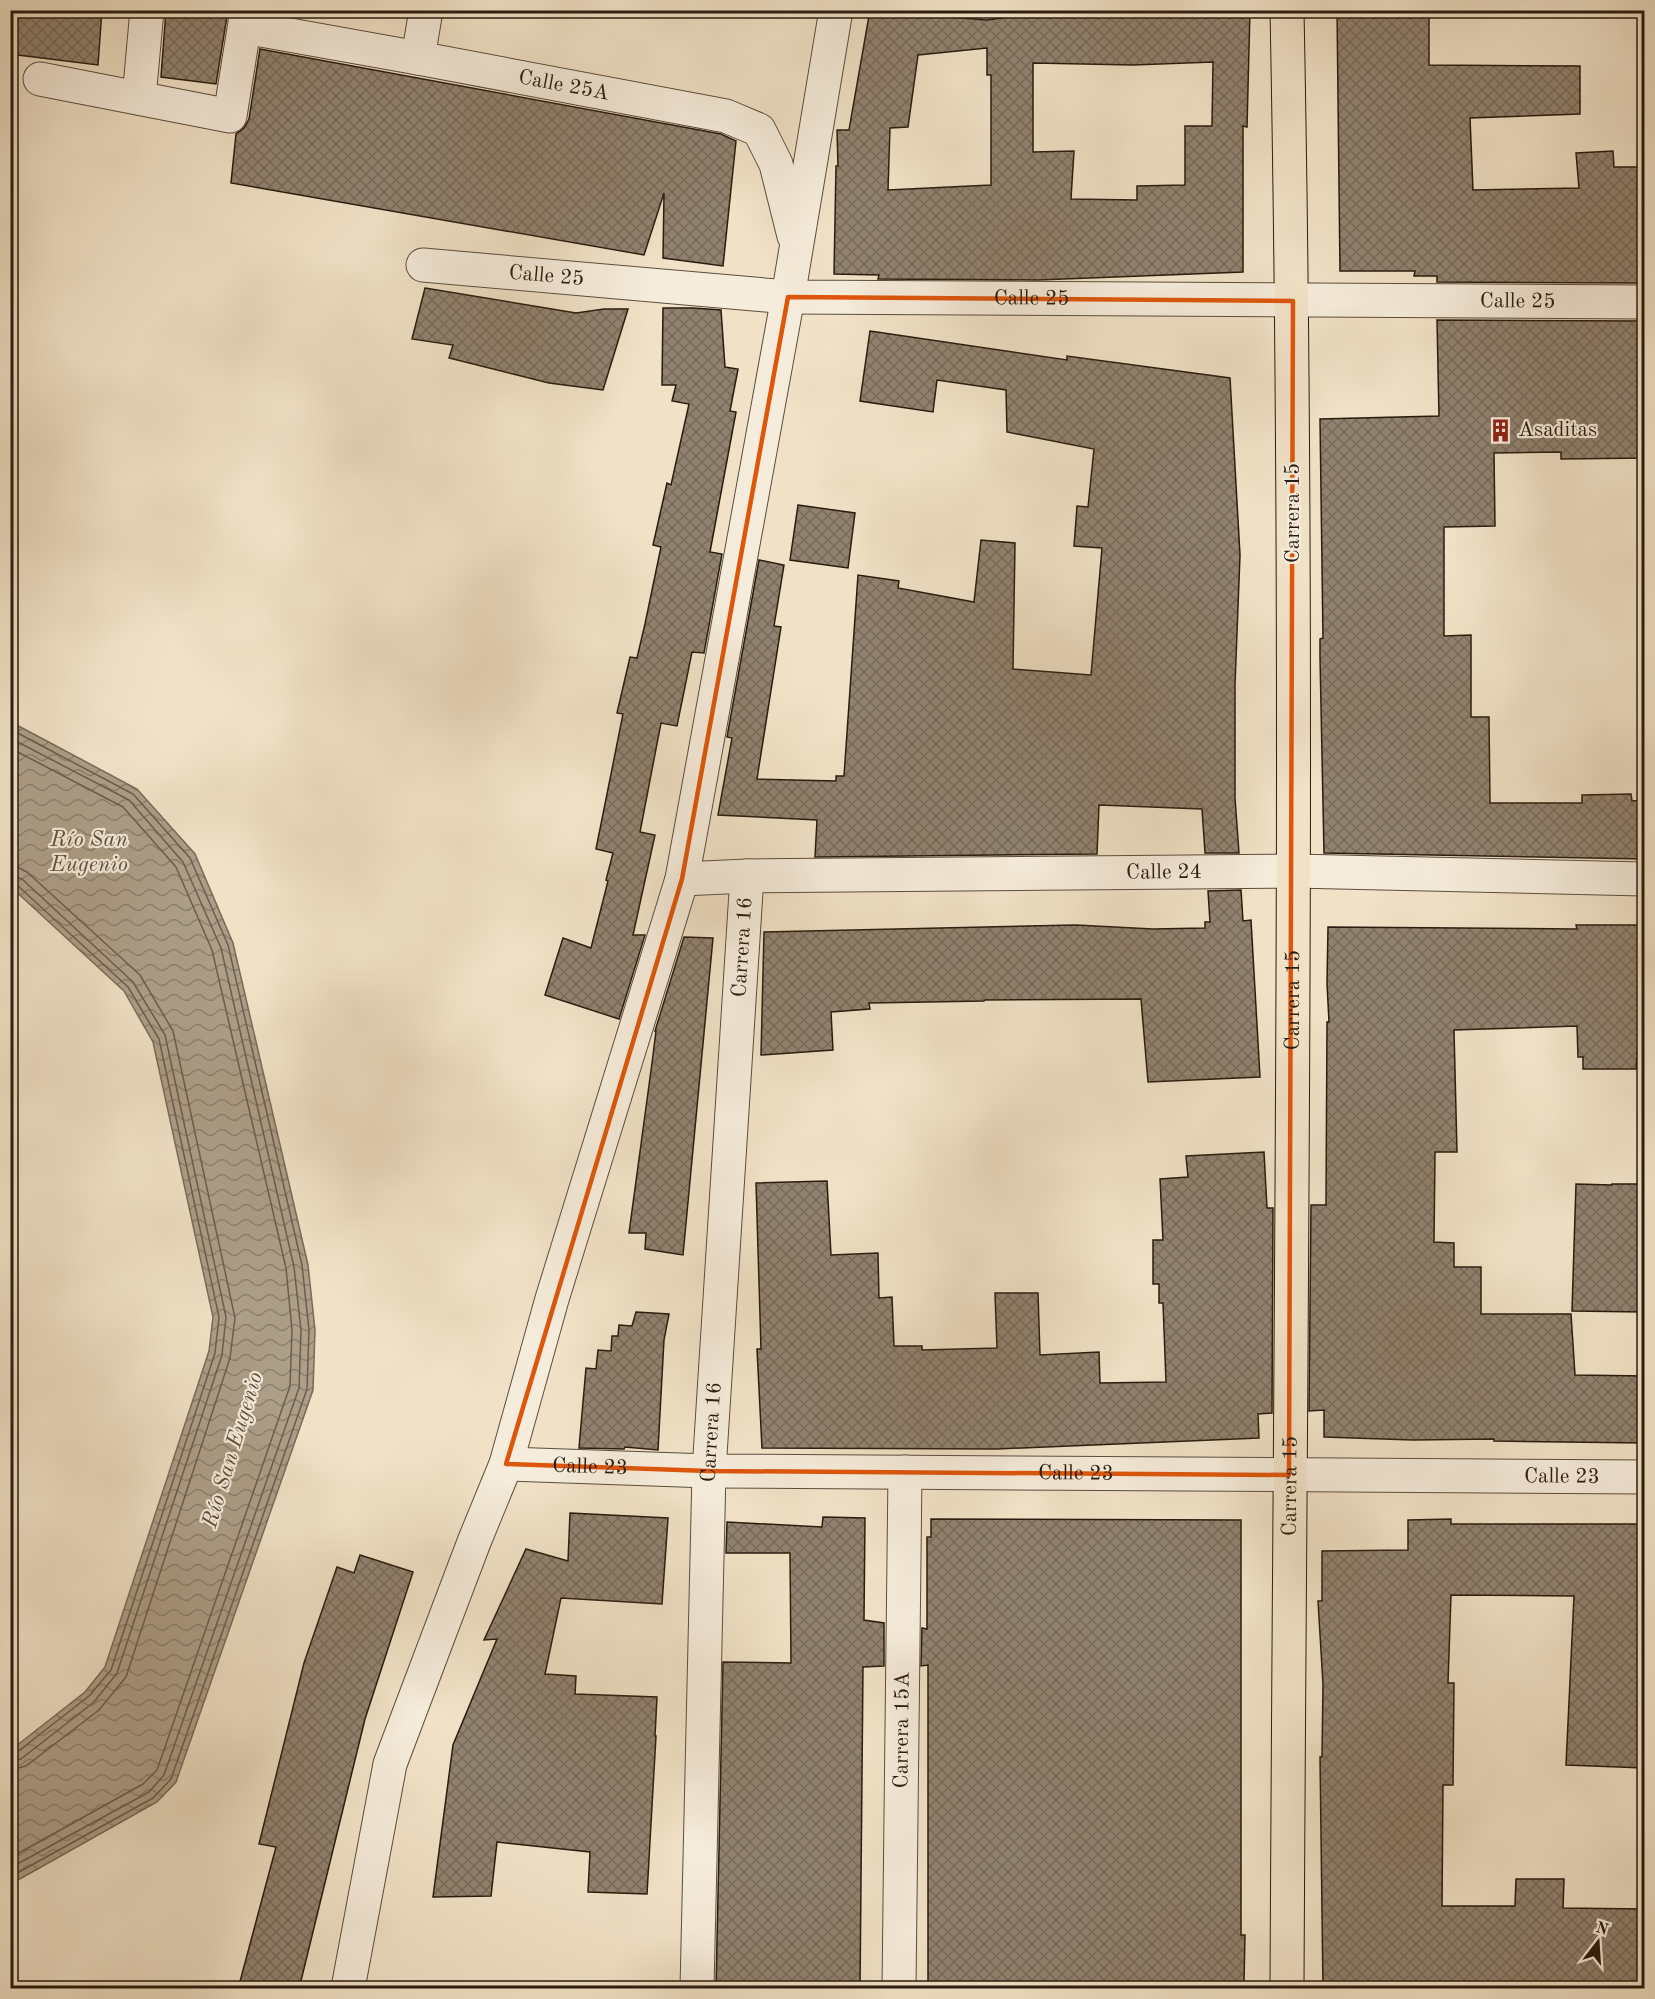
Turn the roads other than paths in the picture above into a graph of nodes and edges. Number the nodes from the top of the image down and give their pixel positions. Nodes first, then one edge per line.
1 (147, 10) edge
2 (426, 10) edge
3 (836, 10) edge
4 (1287, 10) edge
5 (246, 19) edge
6 (418, 58) junction
7 (40, 79) dead end
8 (139, 98) junction
9 (797, 248) junction
10 (423, 265) dead end
11 (788, 297) junction
12 (1293, 301) junction
13 (1644, 302) edge
14 (1294, 871) junction
15 (747, 876) junction
16 (682, 879) junction
17 (1644, 879) edge
18 (506, 1464) junction
19 (709, 1471) junction
20 (905, 1472) junction
21 (1289, 1475) junction
22 (1644, 1477) edge
23 (348, 1989) edge
24 (698, 1989) edge
25 (899, 1989) edge
26 (1287, 1989) edge

1 - 8 street
2 - 6 street
3 - 9 street
4 - 12 main road, Carrera 15
5 - 6 street, Calle 25A
5 - 8 street
6 - 9 street, Calle 25A
7 - 8 street
9 - 11 street
10 - 11 street, Calle 25
11 - 12 street, Calle 25
11 - 16 street
12 - 13 street, Calle 25
12 - 14 main road, Carrera 15
14 - 15 street, Calle 24
14 - 17 street, Calle 24
14 - 21 main road, Carrera 15
15 - 16 street, Calle 24
15 - 19 street, Carrera 16
16 - 18 street
18 - 19 street, Calle 23
18 - 23 street
19 - 20 street, Calle 23
19 - 24 street, Carrera 16
20 - 21 street, Calle 23
20 - 25 street, Carrera 15A
21 - 22 street, Calle 23
21 - 26 main road, Carrera 15

